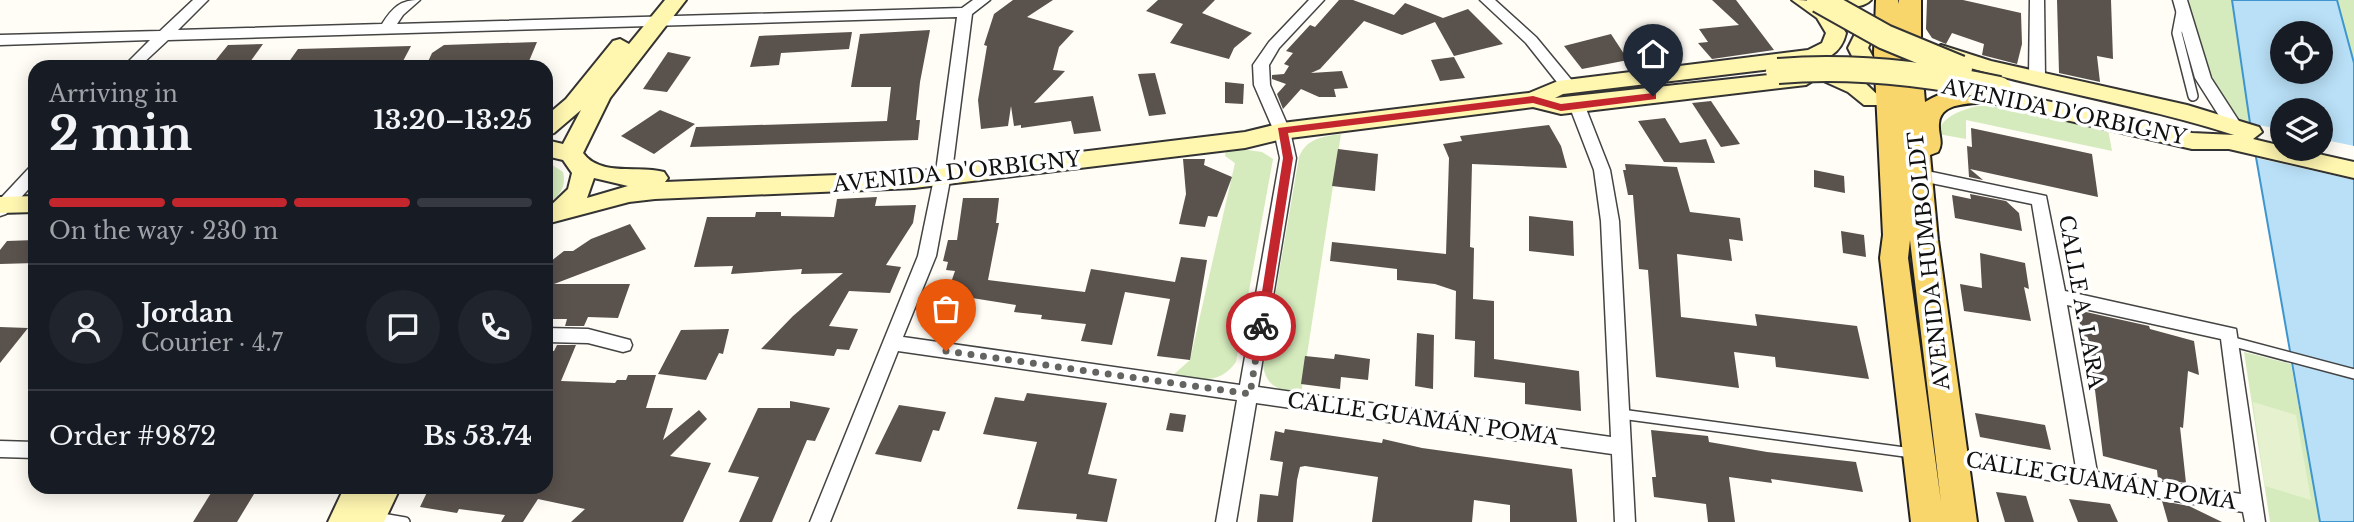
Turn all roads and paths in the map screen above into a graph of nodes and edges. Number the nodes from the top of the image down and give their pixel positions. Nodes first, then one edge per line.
1 (201, 0) edge
2 (413, 0) edge
3 (676, 0) edge
4 (983, 0) edge
5 (1317, 0) edge
6 (1487, 0) edge
7 (1802, 0) edge
8 (1819, 0) edge
9 (1843, 0) edge
10 (1861, 0) edge
11 (1871, 0) edge
12 (1887, 0) edge
13 (1910, 0) edge
14 (1920, 0) edge
15 (2037, 0) edge
16 (2181, 4) edge
17 (965, 12) junction
18 (651, 15) edge
19 (386, 30) junction
20 (1872, 34) junction
21 (160, 36) junction
22 (0, 40) edge
23 (1919, 44) junction
24 (138, 60) edge
25 (1893, 73) junction
26 (1826, 76) junction
27 (2037, 78) junction
28 (1996, 87) junction
29 (1573, 96) junction
30 (2193, 96) dead end
31 (1533, 100) junction
32 (1872, 100) junction
33 (553, 122) edge
34 (1282, 131) junction
35 (2240, 135) junction
36 (2270, 139) edge
37 (553, 151) edge
38 (2333, 152) edge
39 (2354, 156) edge
40 (576, 160) junction
41 (943, 170) junction
42 (2354, 170) edge
43 (1932, 178) junction
44 (28, 179) edge
45 (28, 205) edge
46 (1, 207) edge
47 (553, 214) edge
48 (553, 217) edge
49 (1894, 258) junction
50 (1928, 265) junction
51 (2057, 296) junction
52 (553, 335) edge
53 (2229, 337) junction
54 (891, 343) junction
55 (623, 345) dead end
56 (2354, 374) edge
57 (1250, 394) junction
58 (1620, 414) junction
59 (1622, 447) junction
60 (0, 449) edge
61 (28, 450) edge
62 (1917, 454) junction
63 (1950, 457) junction
64 (2088, 479) junction
65 (356, 494) edge
66 (383, 494) edge
67 (2254, 513) edge
68 (371, 519) edge
69 (342, 522) edge
70 (405, 522) edge
71 (820, 522) edge
72 (1226, 522) edge
73 (1625, 522) edge
74 (1928, 522) edge
75 (1960, 522) edge

1 - 21 street
2 - 19 street
3 - 18 main road
4 - 17 street
5 - 34 street
6 - 29 street
7 - 29 main road, AVENIDA D'ORBIGNY
8 - 28 main road, bridge
9 - 10 main road
11 - 20 main road
12 - 49 main road, AVENIDA HUMBOLDT
13 - 50 main road, AVENIDA HUMBOLDT
14 - 23 main road
15 - 27 street
16 - 30 lane
16 - 35 street
17 - 18 street
17 - 41 street
18 - 19 street
18 - 33 main road
18 - 40 main road
19 - 21 street
20 - 23 main road, AVENIDA D'ORBIGNY
20 - 25 main road
21 - 22 street
21 - 24 street
23 - 25 main road
23 - 27 main road, AVENIDA D'ORBIGNY
25 - 26 main road, AVENIDA D'ORBIGNY
25 - 28 main road, AVENIDA D'ORBIGNY
25 - 32 main road
26 - 29 main road, AVENIDA D'ORBIGNY
26 - 32 main road
27 - 35 main road, AVENIDA D'ORBIGNY
28 - 31 main road, bridge
28 - 35 main road, AVENIDA D'ORBIGNY
28 - 43 main road
29 - 31 main road, AVENIDA D'ORBIGNY
29 - 58 street
31 - 34 main road, AVENIDA D'ORBIGNY
32 - 49 main road
34 - 41 main road, AVENIDA D'ORBIGNY
34 - 57 street
35 - 36 main road, AVENIDA D'ORBIGNY
35 - 42 main road, AVENIDA D'ORBIGNY
37 - 40 main road, AVENIDA D'ORBIGNY
38 - 39 main road
40 - 41 main road, AVENIDA D'ORBIGNY
40 - 47 main road
41 - 48 main road, AVENIDA D'ORBIGNY
41 - 54 street
43 - 50 main road
43 - 51 street, CALLE A. LARA
44 - 46 street
45 - 46 main road
49 - 62 main road, AVENIDA HUMBOLDT
50 - 63 main road, AVENIDA HUMBOLDT
51 - 53 street
51 - 64 street, CALLE A. LARA
52 - 55 street
53 - 56 lane
53 - 67 street
54 - 57 street, CALLE GUAMÁN POMA
54 - 71 street
57 - 59 street, CALLE GUAMÁN POMA
57 - 72 street
58 - 59 street
58 - 62 lane
59 - 73 street
60 - 61 street
62 - 74 main road, AVENIDA HUMBOLDT
63 - 64 street, CALLE GUAMÁN POMA
63 - 75 main road, AVENIDA HUMBOLDT
64 - 67 street, CALLE GUAMÁN POMA
65 - 69 main road
66 - 68 main road
68 - 70 lane

